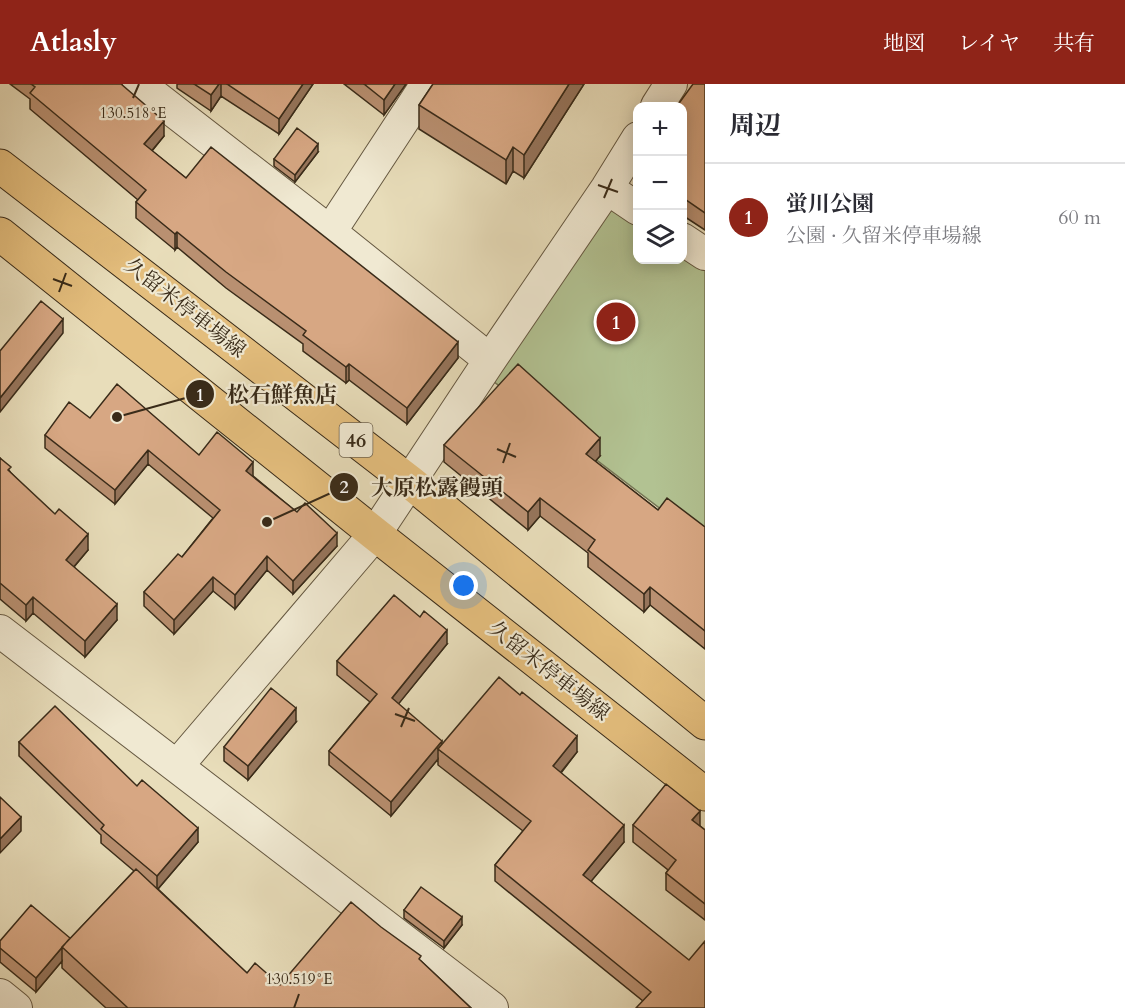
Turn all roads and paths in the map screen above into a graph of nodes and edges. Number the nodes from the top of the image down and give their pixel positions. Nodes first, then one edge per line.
1 (427, 84) edge
2 (671, 84) edge
3 (148, 87) edge
4 (660, 102) edge
5 (633, 146) edge
6 (0, 166) edge
7 (607, 188) junction
8 (633, 206) edge
9 (330, 232) junction
10 (0, 234) edge
11 (687, 242) edge
12 (705, 254) edge
13 (490, 360) junction
14 (410, 482) junction
15 (375, 534) junction
16 (0, 631) edge
17 (705, 723) edge
18 (177, 766) junction
19 (705, 794) edge
20 (0, 995) edge
21 (16, 1008) edge
22 (492, 1008) edge

1 - 9 street
2 - 4 street
3 - 9 street
5 - 7 street
6 - 14 main road, 久留米停車場線 / 46
7 - 8 street
7 - 13 street
9 - 13 street
10 - 15 main road, 久留米停車場線
11 - 12 street
13 - 14 street
14 - 15 street
14 - 17 main road, 久留米停車場線 / 46
15 - 18 street
15 - 19 main road, 久留米停車場線
16 - 18 street
18 - 22 street
20 - 21 street

